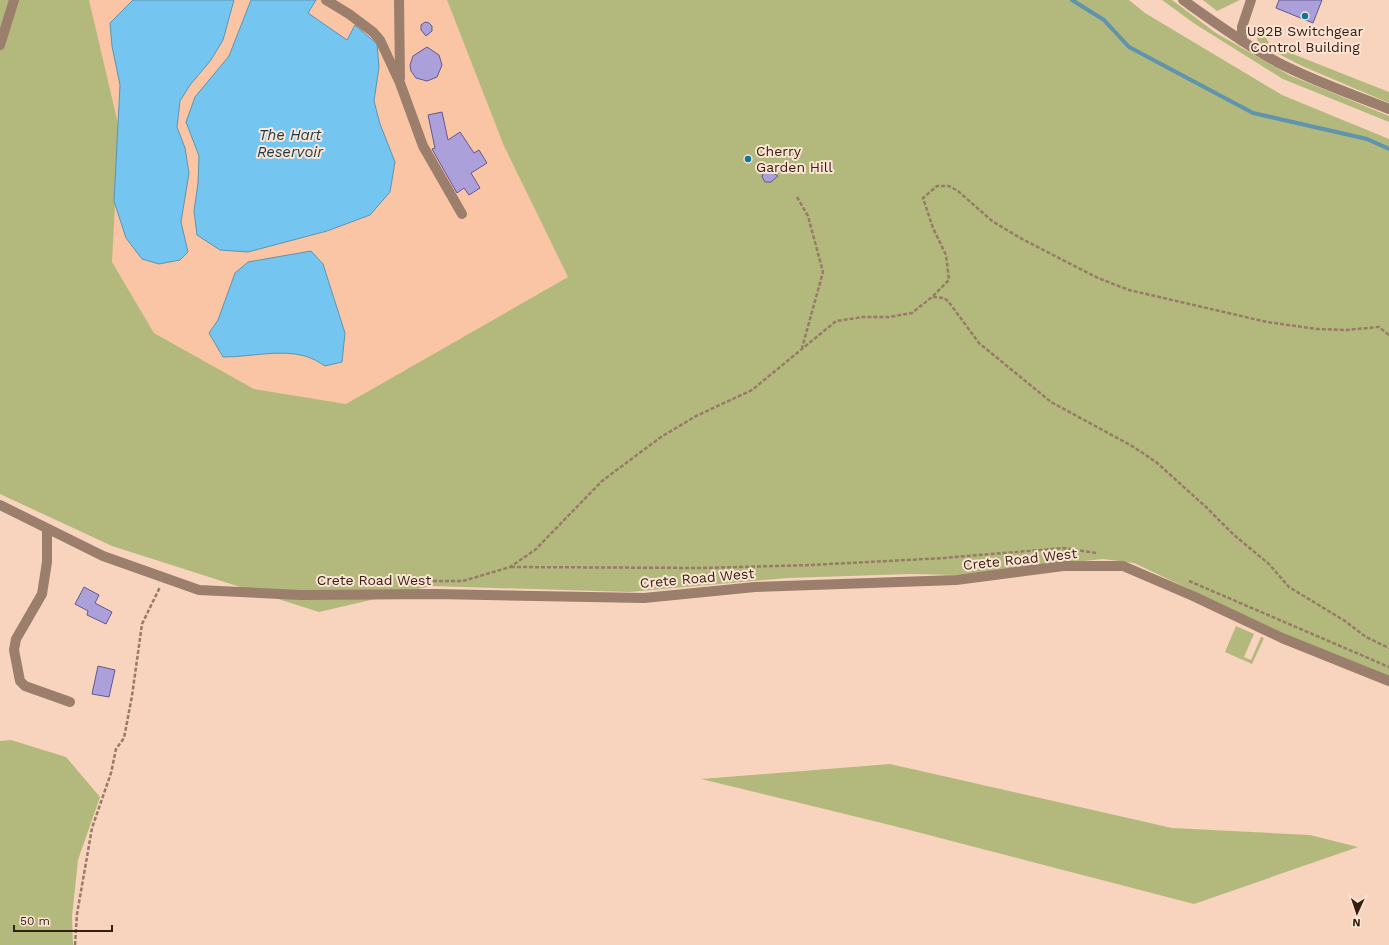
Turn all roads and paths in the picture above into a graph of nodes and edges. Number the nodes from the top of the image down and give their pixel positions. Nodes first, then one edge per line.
1 (14, 0) edge
2 (326, 0) edge
3 (399, 0) edge
4 (1183, 0) edge
5 (1251, 0) edge
6 (1242, 41) junction
7 (0, 45) edge
8 (400, 83) junction
9 (1389, 109) edge
10 (797, 197) dead end
11 (462, 214) dead end
12 (932, 297) junction
13 (1389, 334) edge
14 (802, 348) junction
15 (0, 506) edge
16 (47, 529) junction
17 (163, 579) junction
18 (401, 582) dead end
19 (1389, 648) edge
20 (1389, 681) edge
21 (70, 702) dead end
22 (75, 945) edge

1 - 7 street
2 - 8 street
3 - 8 street
4 - 6 street
5 - 6 street
6 - 9 street
8 - 11 street
10 - 14 path
12 - 13 path
12 - 14 path
12 - 19 path
14 - 18 path
15 - 16 street, Crete Road West
16 - 17 street, Crete Road West
16 - 21 street
17 - 20 street, Crete Road West
17 - 22 path

